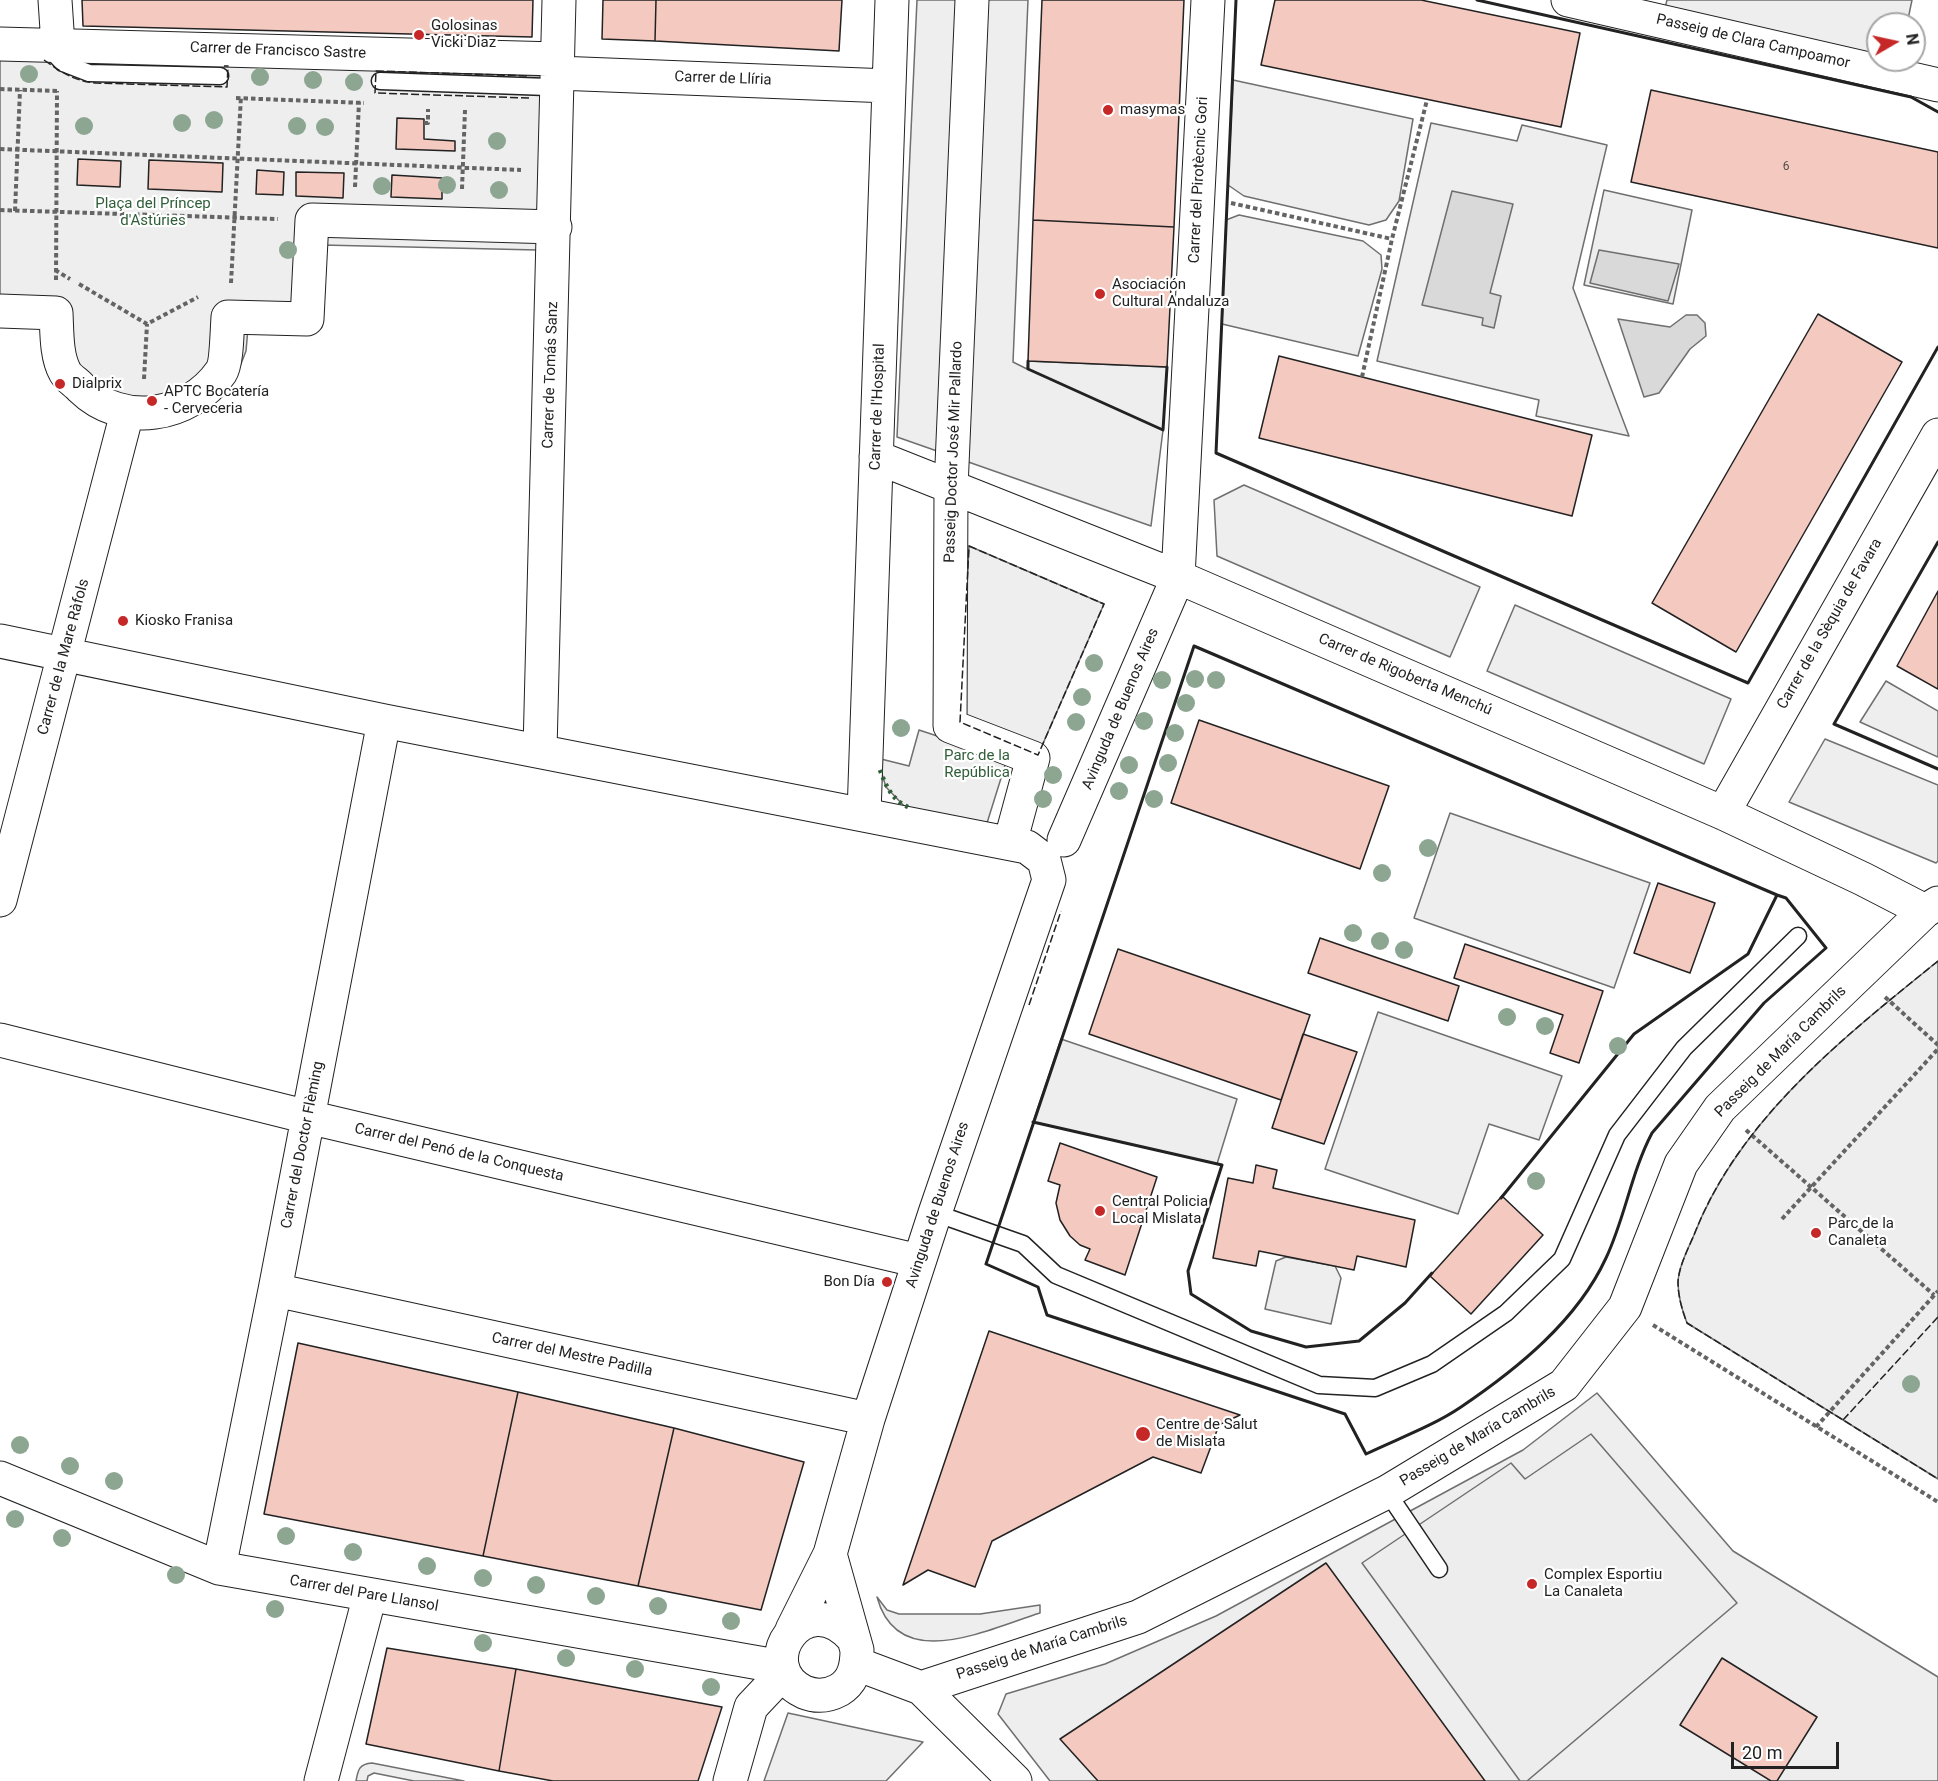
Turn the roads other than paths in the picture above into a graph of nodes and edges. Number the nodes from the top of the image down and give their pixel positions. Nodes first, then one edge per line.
1 (55, 0) edge
2 (559, 0) edge
3 (892, 0) edge
4 (972, 0) edge
5 (1208, 0) edge
6 (1568, 0) edge
7 (0, 44) edge
8 (52, 45) junction
9 (557, 66) junction
10 (220, 76) dead end
11 (380, 81) dead end
12 (1938, 85) edge
13 (889, 86) junction
14 (555, 227) junction
15 (0, 311) edge
16 (135, 413) junction
17 (1938, 435) edge
18 (876, 457) junction
19 (951, 488) junction
20 (1178, 577) junction
21 (0, 641) edge
22 (64, 656) junction
23 (384, 721) junction
24 (540, 750) junction
25 (864, 813) junction
26 (1723, 813) junction
27 (1010, 843) junction
28 (1052, 860) junction
29 (0, 900) edge
30 (1932, 907) edge
31 (1798, 936) dead end
32 (0, 1040) edge
33 (308, 1117) junction
34 (935, 1213) junction
35 (920, 1261) junction
36 (275, 1290) junction
37 (868, 1419) junction
38 (0, 1478) edge
39 (1387, 1492) junction
40 (830, 1554) junction
41 (219, 1568) junction
42 (1439, 1569) dead end
43 (370, 1595) junction
44 (855, 1650) junction
45 (786, 1653) junction
46 (921, 1688) junction
47 (321, 1781) edge
48 (730, 1781) edge
49 (1015, 1781) edge

1 - 8 street
2 - 9 street, Carrer de Tomás Sanz
3 - 13 street, Carrer de l'Hospital
4 - 19 street, Passeig Doctor José Mir Pallardo
5 - 20 street, Carrer del Pirotècnic Gori
6 - 12 street, Passeig de Clara Campoamor
7 - 8 street, Carrer de Francisco Sastre
8 - 9 street, Carrer de Francisco Sastre
8 - 10 lane
9 - 11 lane
9 - 13 street, Carrer de Llíria
9 - 14 street, Carrer de Tomás Sanz
13 - 18 street, Carrer de l'Hospital
14 - 16 street
14 - 24 street, Carrer de Tomás Sanz
15 - 16 street
16 - 22 street, Carrer de la Mare Ràfols
17 - 26 street, Carrer de la Sèquia de Favara
18 - 19 street, Carrer de Rigoberta Menchú
18 - 25 street, Carrer de l'Hospital
19 - 20 street, Carrer de Rigoberta Menchú
19 - 27 street, Passeig Doctor José Mir Pallardo
20 - 26 street, Carrer de Rigoberta Menchú
20 - 28 street, Avinguda de Buenos Aires
21 - 22 street
22 - 23 street
22 - 29 street, Carrer de la Mare Ràfols
23 - 24 street
23 - 33 street, Carrer del Doctor Flèming
24 - 25 street
25 - 27 street
26 - 30 street, Carrer de Rigoberta Menchú
27 - 28 street
28 - 34 street, Avinguda de Buenos Aires
30 - 39 street, Passeig de María Cambrils
31 - 34 lane
32 - 33 street, Carrer del Penó de la Conquesta
33 - 35 street, Carrer del Penó de la Conquesta
33 - 36 street, Carrer del Doctor Flèming
34 - 35 street, Avinguda de Buenos Aires
35 - 37 street, Avinguda de Buenos Aires
36 - 37 street, Carrer del Mestre Padilla
36 - 41 street, Carrer del Doctor Flèming
37 - 40 street, Avinguda de Buenos Aires
38 - 41 street, Carrer del Pare Llansol
39 - 42 lane
39 - 46 street, Passeig de María Cambrils
40 - 44 street
40 - 45 street, Avinguda de Buenos Aires
41 - 43 street, Carrer del Pare Llansol
43 - 45 street, Carrer del Pare Llansol
43 - 47 street
44 - 45 street
44 - 45 street
44 - 46 street
45 - 48 street
46 - 49 street

